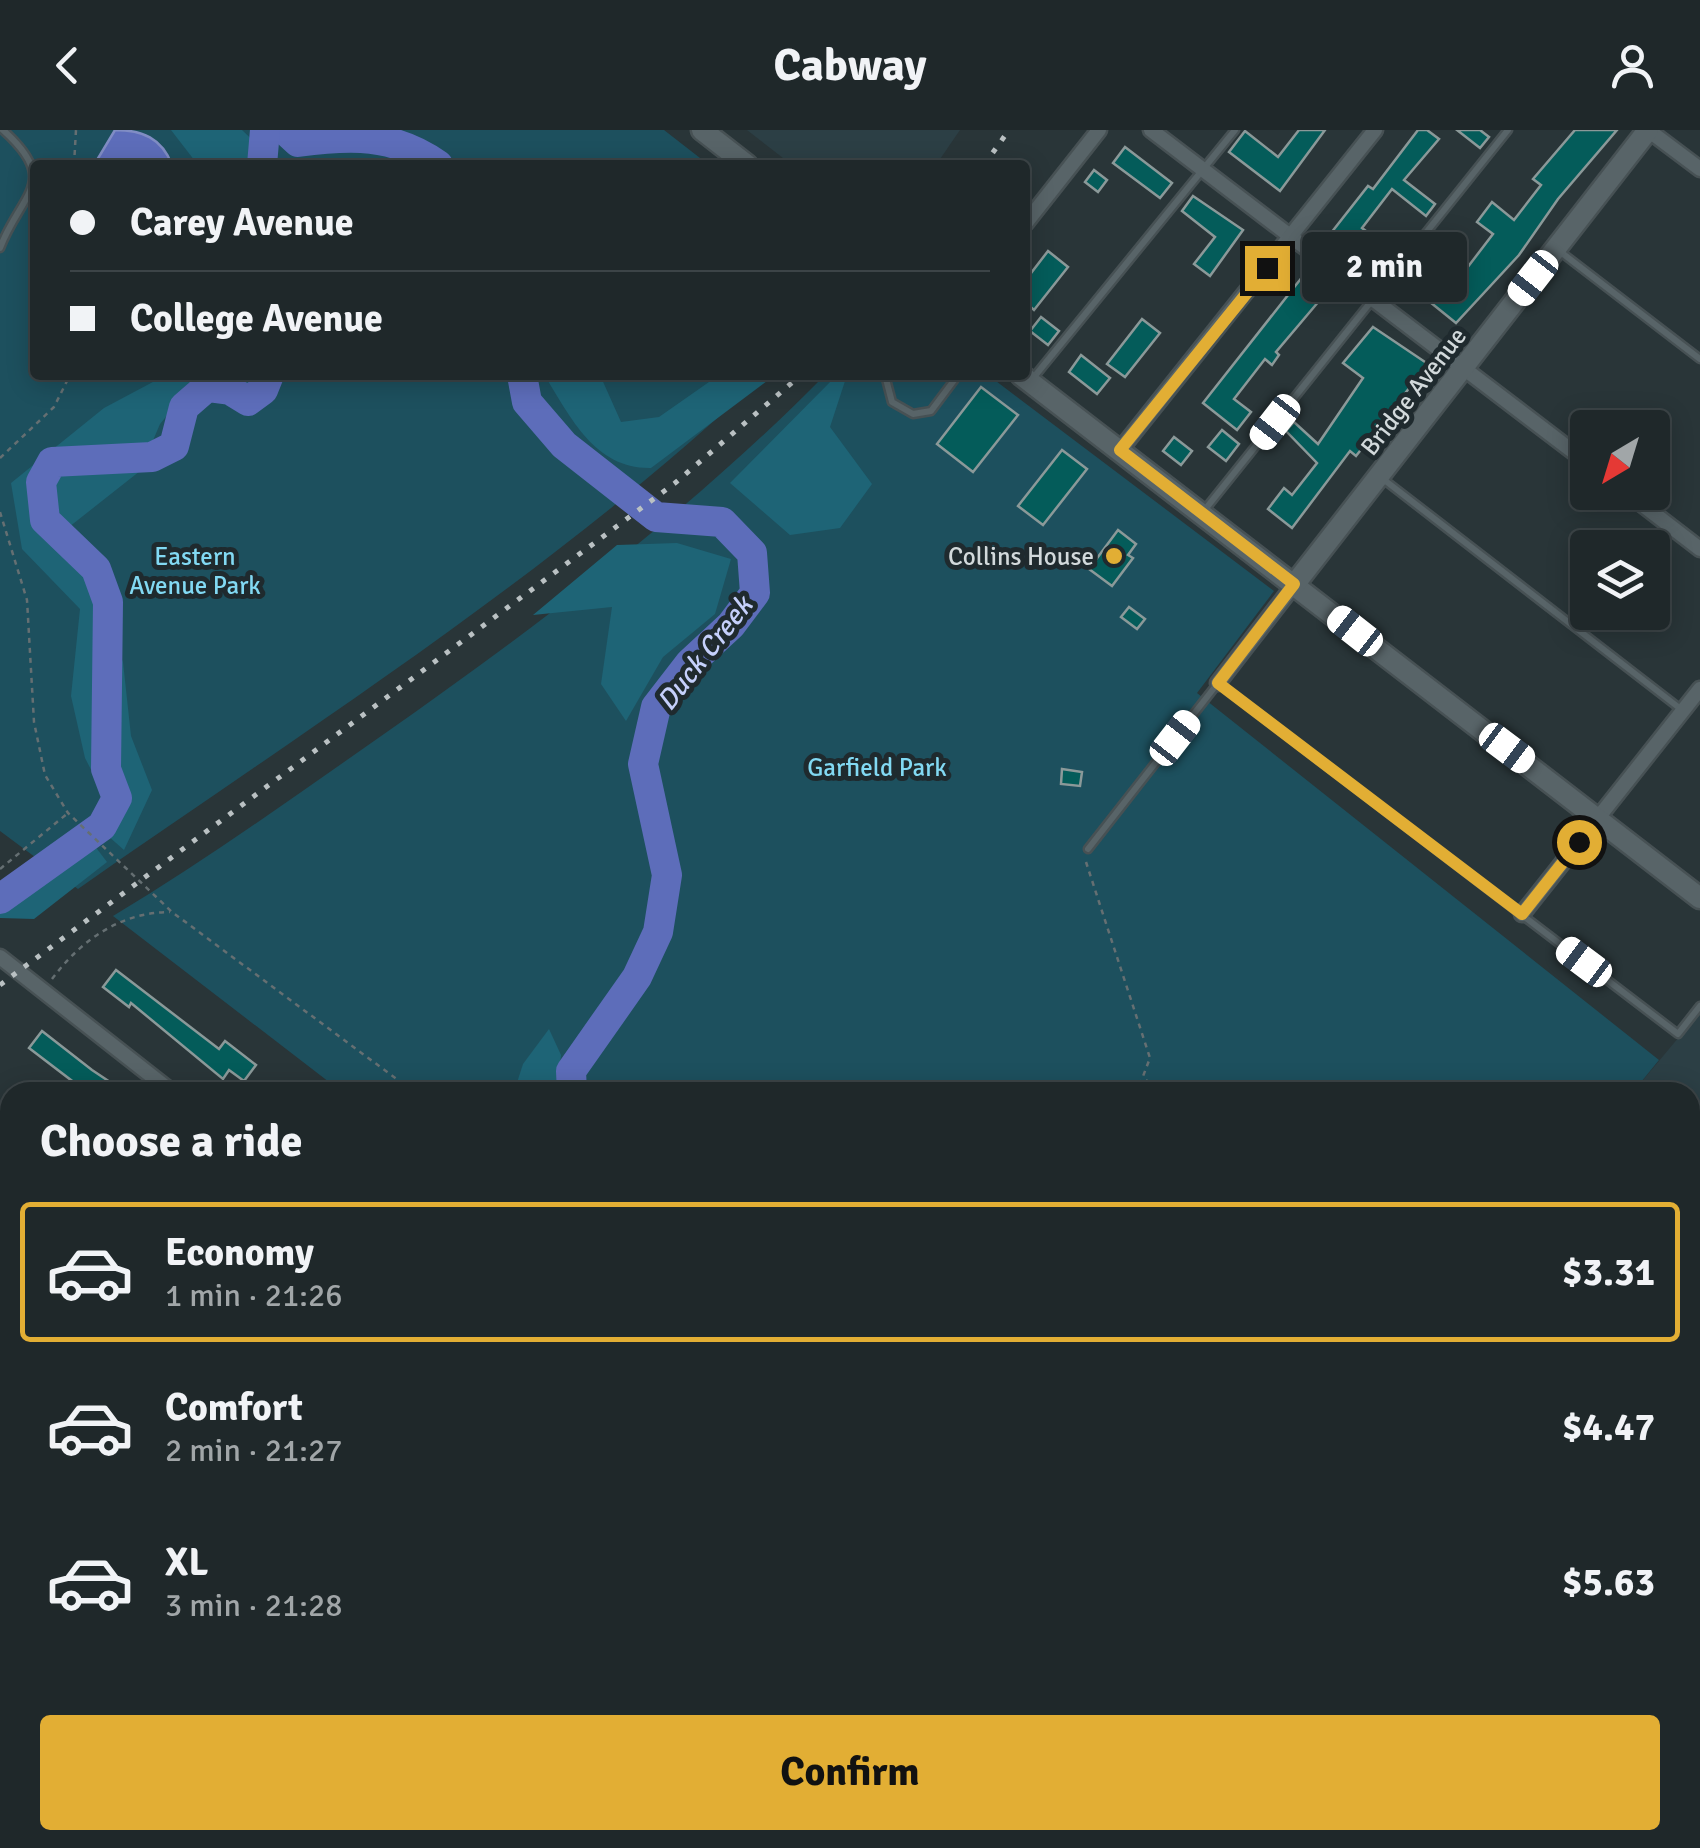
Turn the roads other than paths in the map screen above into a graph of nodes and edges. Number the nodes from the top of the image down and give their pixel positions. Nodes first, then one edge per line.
1 (3, 130) edge
2 (702, 130) edge
3 (1099, 130) edge
4 (1150, 130) edge
5 (1235, 130) edge
6 (1375, 130) edge
7 (1508, 130) edge
8 (1648, 130) edge
9 (31, 160) edge
10 (741, 160) edge
11 (1700, 169) edge
12 (1203, 172) junction
13 (30, 188) edge
14 (1030, 218) edge
15 (1292, 238) junction
16 (0, 248) edge
17 (1556, 248) junction
18 (1373, 299) junction
19 (1700, 358) edge
20 (1463, 368) junction
21 (1030, 372) edge
22 (886, 380) edge
23 (954, 380) edge
24 (1028, 380) edge
25 (1570, 449) edge
26 (1120, 450) junction
27 (1378, 476) junction
28 (1649, 510) edge
29 (1202, 514) junction
30 (1700, 549) edge
31 (1294, 584) junction
32 (1218, 683) junction
33 (1700, 689) edge
34 (1683, 710) junction
35 (1598, 818) junction
36 (1088, 850) road end
37 (1698, 894) edge
38 (1522, 914) junction
39 (0, 958) edge
40 (1700, 1006) edge
41 (159, 1082) edge

1 - 9 lane
2 - 10 street
3 - 14 street
4 - 12 street
5 - 12 lane
6 - 15 street
7 - 18 lane
8 - 11 street
8 - 17 street, Bridge Avenue
12 - 15 street
12 - 21 lane
13 - 16 lane
15 - 18 street
15 - 26 street
17 - 19 lane
17 - 20 street, Bridge Avenue
18 - 20 street
18 - 29 lane
20 - 25 street
20 - 27 street, Bridge Avenue
22 - 23 lane
24 - 26 street
26 - 29 street
27 - 31 street, Bridge Avenue
27 - 34 lane
28 - 30 street
29 - 31 street
31 - 32 street, Bridge Avenue
31 - 35 street
32 - 36 lane
32 - 38 lane
33 - 34 street
34 - 35 street
35 - 37 street
35 - 38 street
38 - 40 lane
39 - 41 street

